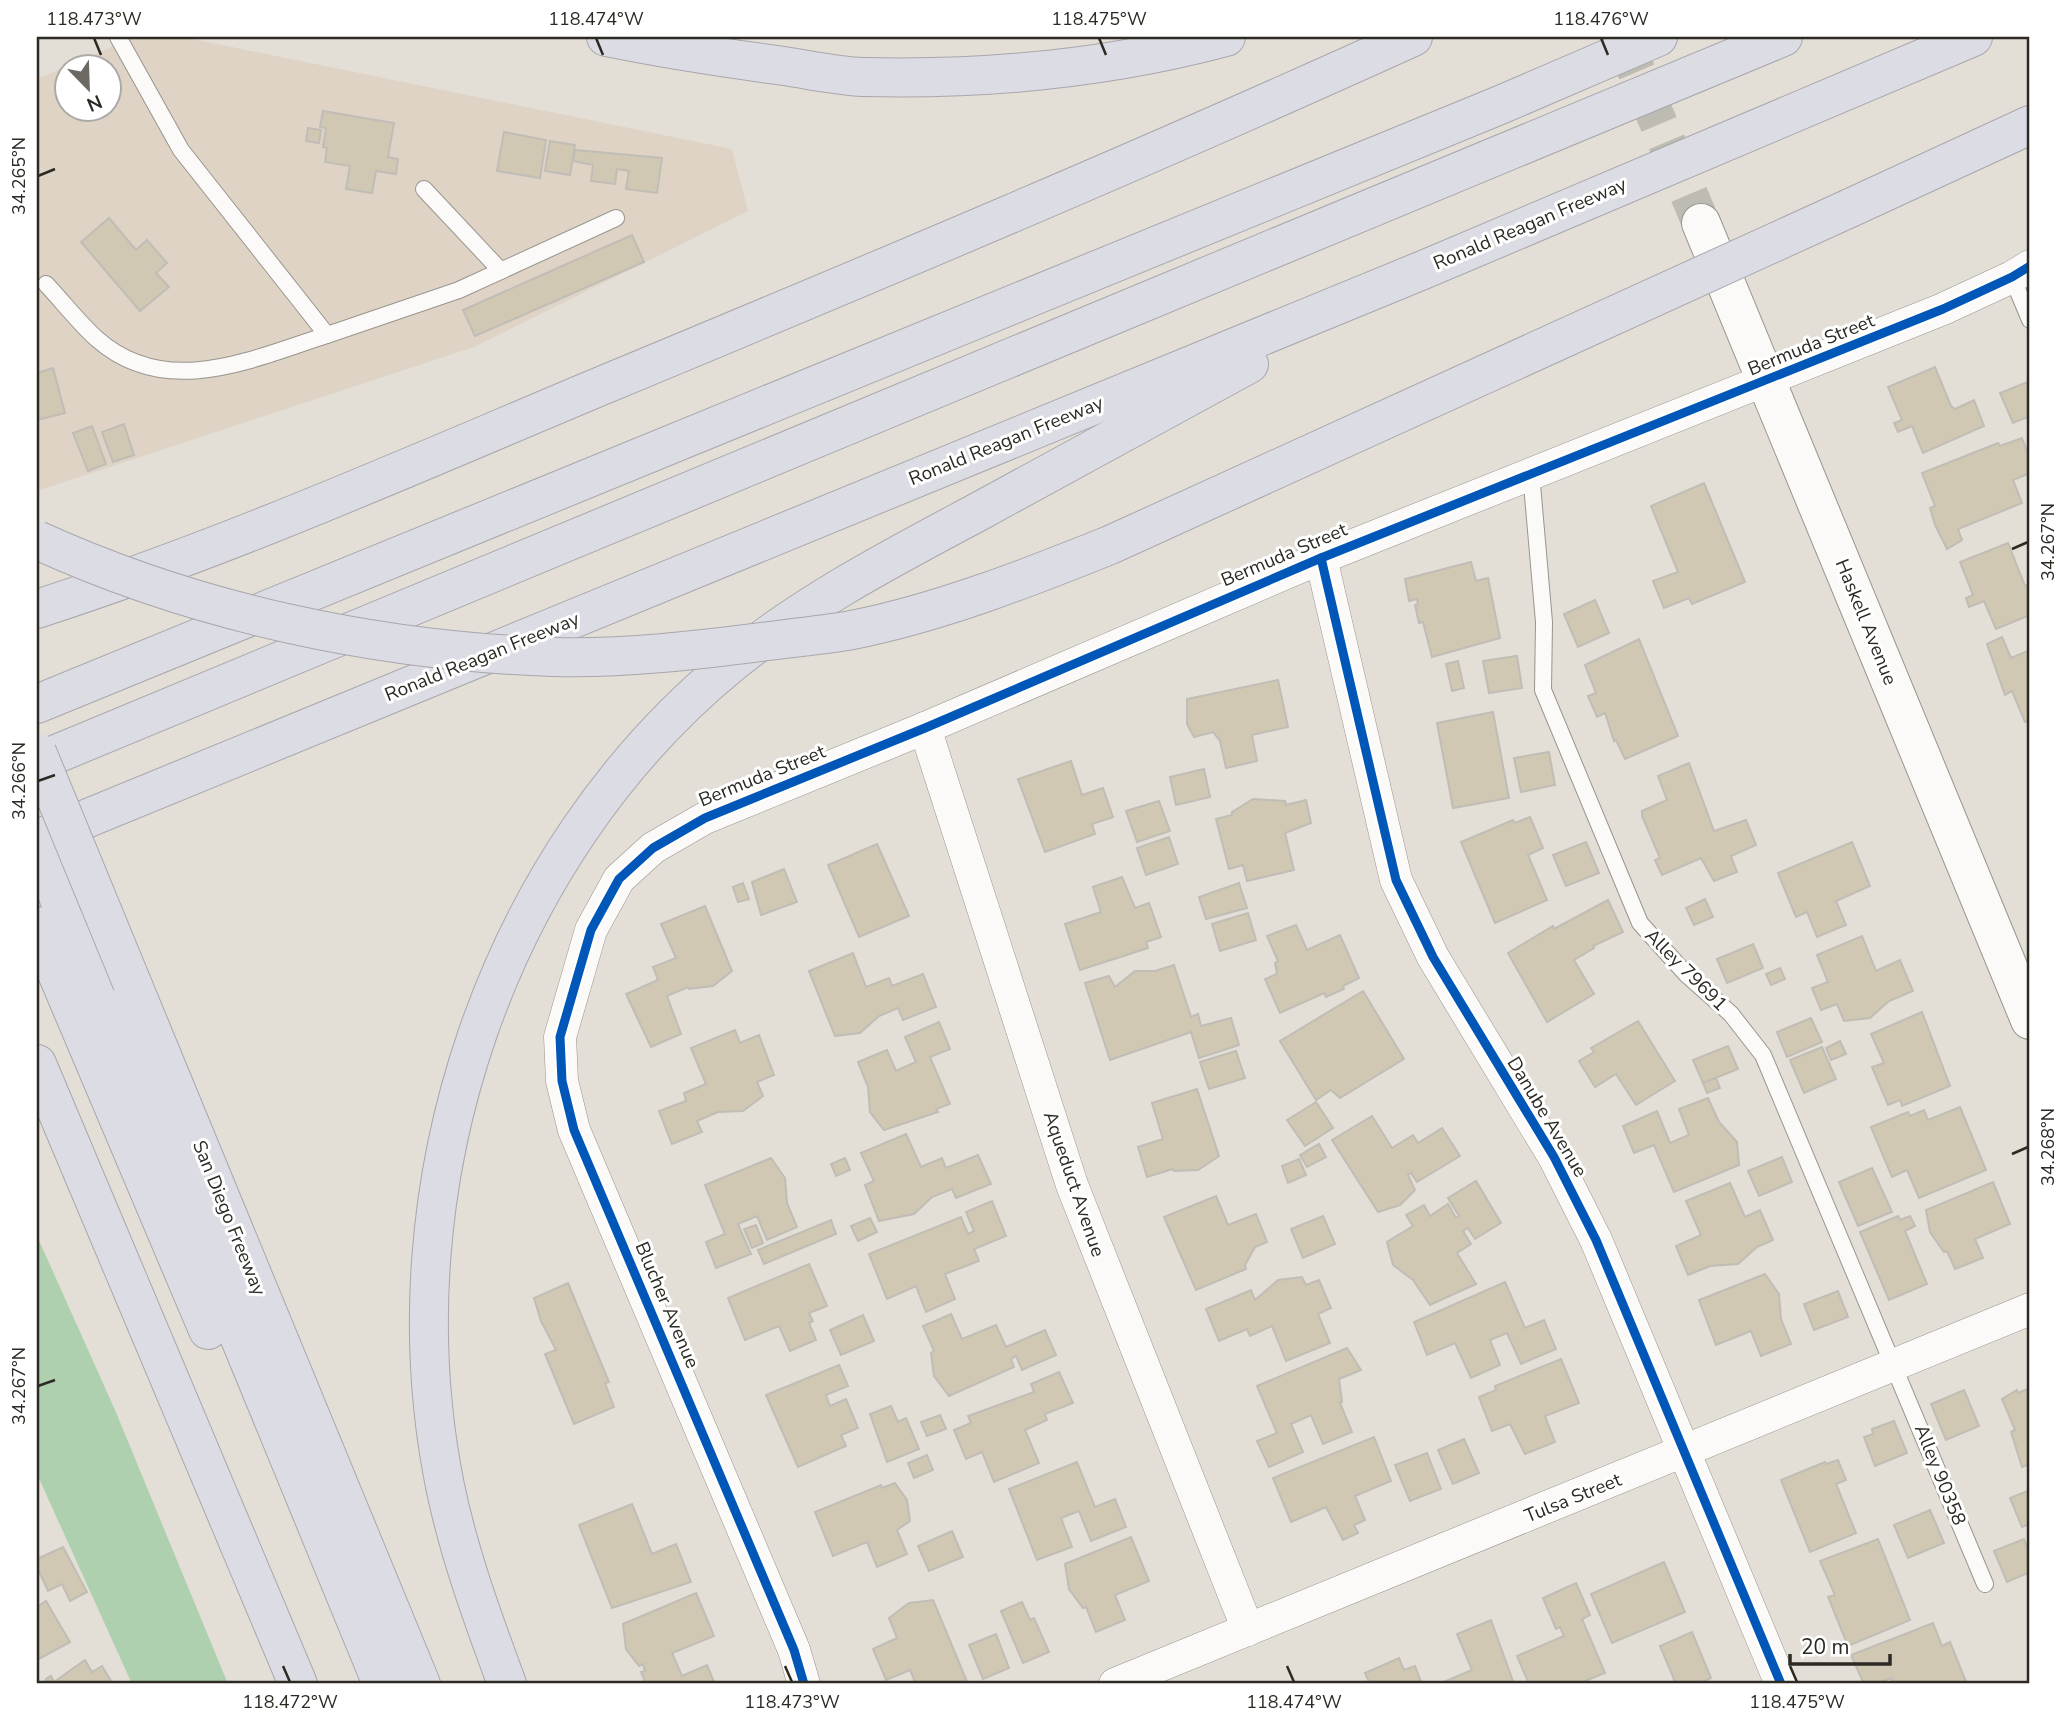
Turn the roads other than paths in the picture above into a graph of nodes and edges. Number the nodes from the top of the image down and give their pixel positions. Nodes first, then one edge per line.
1 (118, 37) edge
2 (606, 37) edge
3 (1226, 37) edge
4 (1413, 37) edge
5 (1658, 37) edge
6 (1783, 37) edge
7 (1973, 37) edge
8 (2030, 125) edge
9 (424, 189) dead end
10 (616, 218) dead end
11 (1701, 223) tunnel mouth
12 (1423, 270) junction
13 (500, 271) junction
14 (2021, 272) edge
15 (46, 284) dead end
16 (2030, 320) edge
17 (327, 335) junction
18 (1768, 382) junction
19 (1531, 473) junction
20 (37, 540) edge
21 (1321, 558) junction
22 (37, 609) edge
23 (74, 688) junction
24 (37, 694) edge
25 (37, 704) edge
26 (925, 728) junction
27 (37, 752) edge
28 (37, 762) edge
29 (37, 839) edge
30 (37, 845) edge
31 (37, 926) edge
32 (591, 930) joint
33 (100, 995) junction
34 (2030, 1020) edge
35 (37, 1064) edge
36 (2030, 1309) edge
37 (1895, 1365) junction
38 (1684, 1453) junction
39 (1985, 1584) dead end
40 (1248, 1630) junction
41 (298, 1684) edge
42 (356, 1684) edge
43 (382, 1684) edge
44 (421, 1684) edge
45 (507, 1684) edge
46 (804, 1684) edge
47 (1115, 1684) edge
48 (1781, 1684) edge

1 - 17 lane
2 - 3 highway
4 - 22 highway
5 - 23 highway
6 - 28 highway
7 - 12 highway, Ronald Reagan Freeway
8 - 20 highway, bridge
9 - 13 lane
10 - 13 lane
11 - 18 main road, Haskell Avenue
12 - 29 highway, Ronald Reagan Freeway
12 - 45 highway
13 - 17 lane
14 - 16 lane
14 - 18 street, Bermuda Street
15 - 17 lane
18 - 19 street, Bermuda Street
18 - 34 main road, Haskell Avenue
19 - 21 street, Bermuda Street
19 - 37 lane, Alley 79691
21 - 26 street, Bermuda Street
21 - 38 street, Danube Avenue
23 - 24 highway
23 - 25 highway
26 - 32 street, Bermuda Street
26 - 40 street, Aqueduct Avenue
27 - 33 highway, San Diego Freeway, bridge
30 - 33 highway
31 - 33 highway
32 - 46 street, Blucher Avenue
33 - 42 highway
33 - 43 highway
33 - 44 highway, San Diego Freeway
35 - 41 highway
36 - 37 street, Tulsa Street
37 - 38 street, Tulsa Street
37 - 39 lane, Alley 90358
38 - 40 street, Tulsa Street
38 - 48 street, Danube Avenue
40 - 47 street, Tulsa Street

